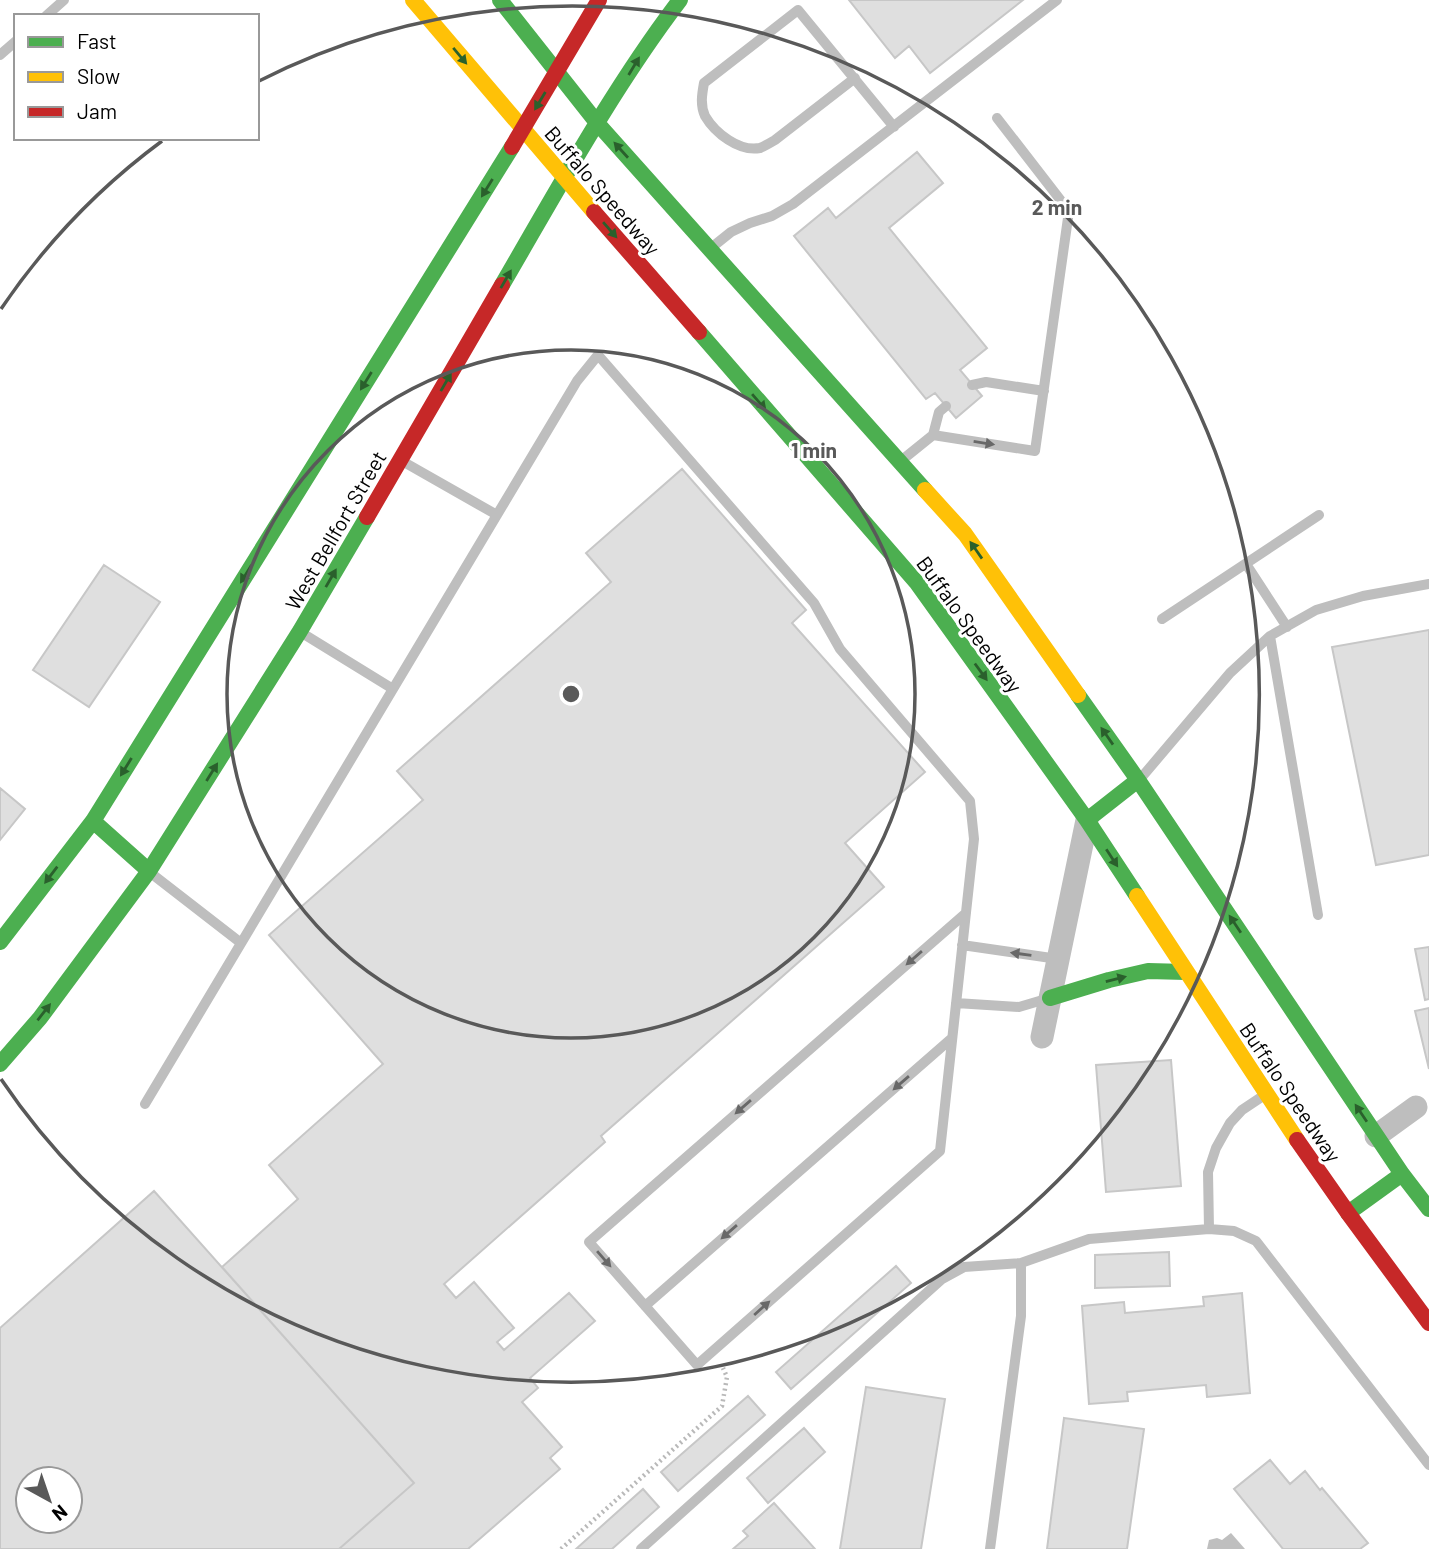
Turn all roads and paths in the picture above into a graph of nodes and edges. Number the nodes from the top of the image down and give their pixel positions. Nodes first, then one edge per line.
1 (64, 0) edge
2 (413, 0) edge
3 (500, 0) edge
4 (599, 0) edge
5 (680, 0) edge
6 (1057, 0) edge
7 (48, 14) edge
8 (14, 43) edge
9 (0, 55) edge
10 (557, 72) junction
11 (855, 78) junction
12 (996, 118) dead end
13 (598, 124) junction
14 (894, 127) junction
15 (523, 130) junction
16 (565, 178) junction
17 (710, 249) junction
18 (972, 385) dead end
19 (1044, 391) junction
20 (946, 406) dead end
21 (933, 435) junction
22 (400, 460) junction
23 (900, 462) junction
24 (497, 515) junction
25 (1319, 515) dead end
26 (1246, 564) junction
27 (1429, 584) edge
28 (1162, 619) dead end
29 (1287, 626) junction
30 (300, 631) junction
31 (1270, 636) junction
32 (393, 689) junction
33 (1138, 780) junction
34 (1087, 820) junction
35 (93, 821) junction
36 (149, 871) junction
37 (966, 913) junction
38 (1318, 915) dead end
39 (0, 943) edge
40 (241, 943) junction
41 (962, 945) junction
42 (1058, 959) junction
43 (1186, 972) junction
44 (1050, 998) junction
45 (956, 1003) junction
46 (1042, 1037) dead end
47 (952, 1038) junction
48 (0, 1064) edge
49 (1266, 1094) junction
50 (1422, 1103) edge
51 (145, 1104) dead end
52 (1376, 1136) junction
53 (1402, 1174) junction
54 (1429, 1209) edge
55 (1348, 1213) junction
56 (1209, 1229) junction
57 (1021, 1263) junction
58 (645, 1306) junction
59 (1429, 1323) edge
60 (715, 1350) junction
61 (1429, 1465) edge
62 (561, 1549) edge
63 (640, 1549) edge
64 (990, 1549) edge

1 - 7 lane
2 -> 15 main road, Buffalo Speedway
3 - 10 main road, Buffalo Speedway
4 - 10 main road
13 -> 5 main road, West Bellfort Street
6 - 14 lane
8 - 9 lane
10 - 13 main road, Buffalo Speedway
10 -> 15 main road
11 - 11 lane
11 - 14 lane
12 - 19 lane
13 - 16 main road, West Bellfort Street
17 -> 13 main road, Buffalo Speedway
14 - 17 lane
15 - 16 main road, Buffalo Speedway
15 -> 35 main road
22 -> 16 main road, West Bellfort Street
16 -> 34 main road, Buffalo Speedway
17 - 23 main road, Buffalo Speedway
18 - 19 lane
21 -> 19 lane
20 - 21 lane
21 - 23 lane
22 - 24 lane
30 -> 22 main road, West Bellfort Street
33 -> 23 main road, Buffalo Speedway
24 - 32 lane
24 - 37 lane
25 - 26 lane
26 - 28 lane
26 - 29 lane
27 - 29 lane
29 - 31 lane
30 - 32 lane
36 -> 30 main road, West Bellfort Street
31 - 33 lane
31 - 38 lane
32 - 40 lane
33 - 34 main road
52 -> 33 main road, Buffalo Speedway
34 - 42 street
34 -> 43 main road, Buffalo Speedway
35 - 36 main road
35 -> 39 main road
36 - 40 lane
48 -> 36 main road, West Bellfort Street
37 - 41 lane
37 -> 58 lane
40 - 51 lane
42 -> 41 lane
41 - 45 lane
42 - 44 street
44 -> 43 main road
43 - 49 main road, Buffalo Speedway
44 - 45 lane
44 - 46 street
45 - 47 lane
47 -> 58 lane
60 -> 47 lane
49 - 55 main road, Buffalo Speedway
49 - 56 lane
50 - 52 street
52 - 53 main road, Buffalo Speedway
53 - 54 main road, Buffalo Speedway
53 - 55 main road
55 - 59 main road, Buffalo Speedway
56 - 57 lane
56 - 61 lane
57 - 63 lane
57 - 64 lane
58 - 60 lane
60 - 62 path

